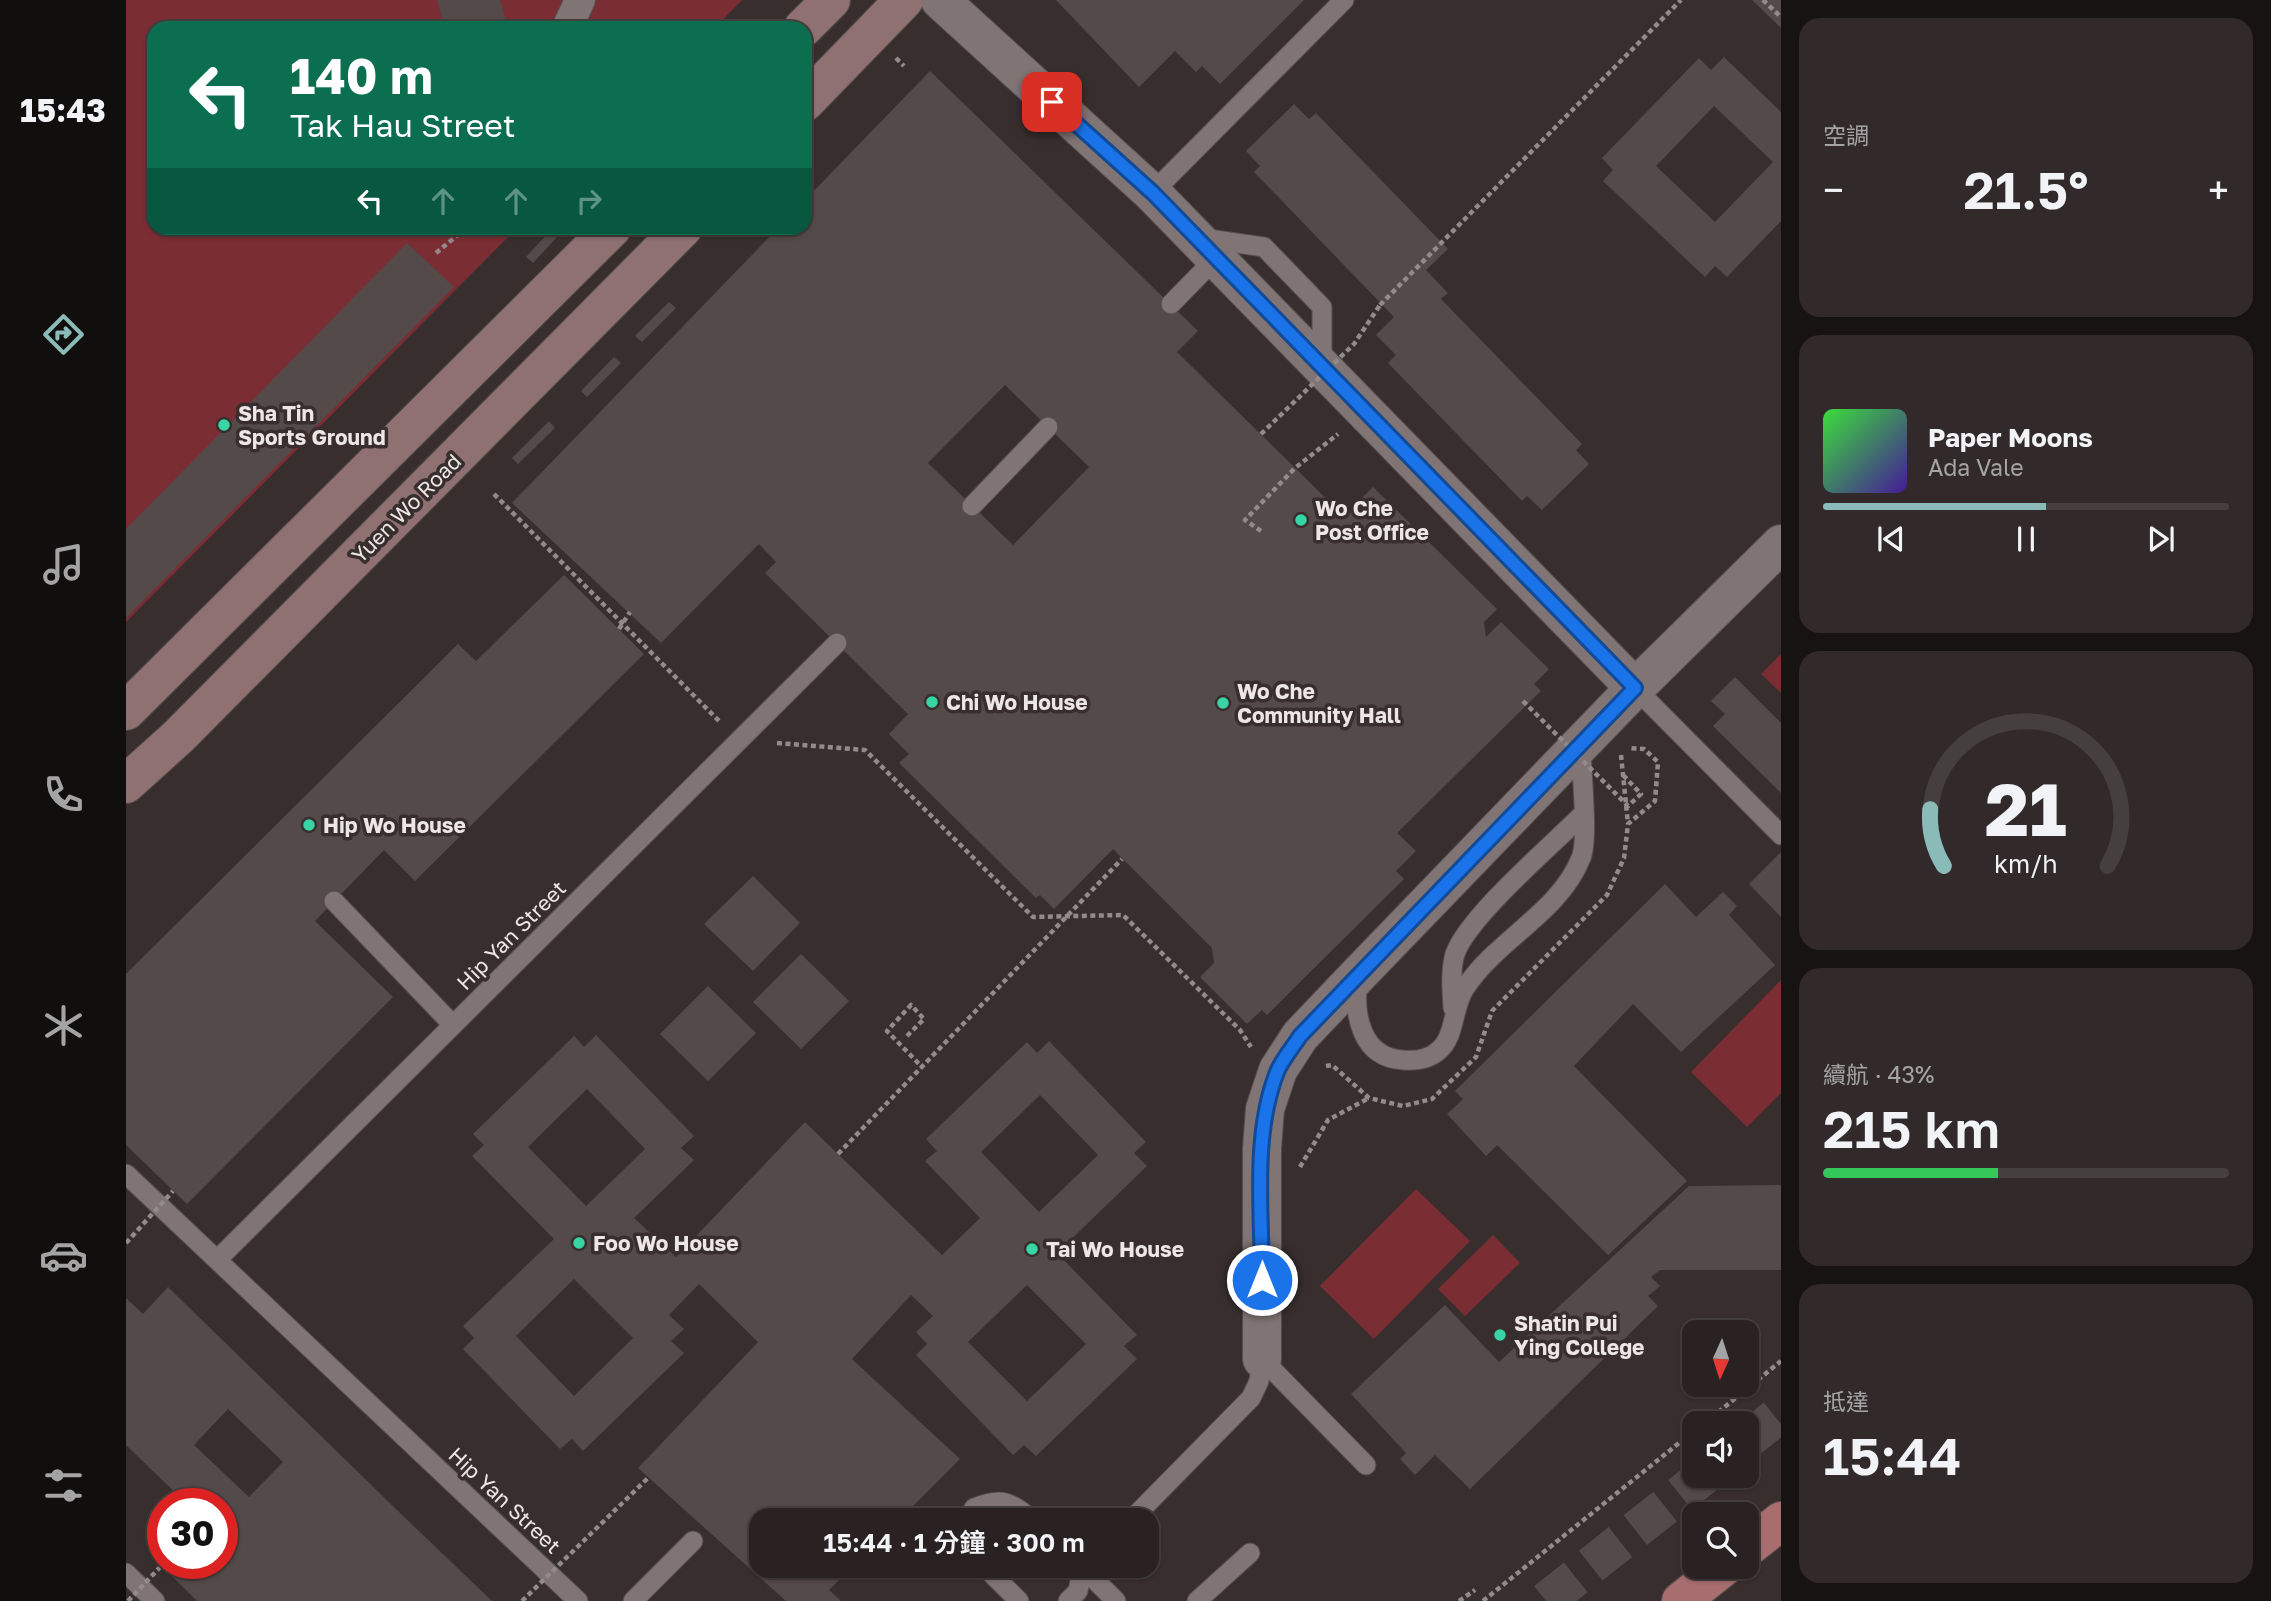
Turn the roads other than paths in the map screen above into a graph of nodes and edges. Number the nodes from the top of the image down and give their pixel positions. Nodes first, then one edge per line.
1 (831, 0) edge
2 (904, 0) edge
3 (940, 0) edge
4 (1344, 0) edge
5 (810, 21) edge
6 (812, 95) edge
7 (1153, 193) junction
8 (605, 235) edge
9 (676, 235) edge
10 (1205, 248) junction
11 (1171, 304) dead end
12 (1048, 427) dead end
13 (972, 506) dead end
14 (1781, 544) edge
15 (837, 643) dead end
16 (1635, 688) junction
17 (126, 710) edge
18 (1581, 745) junction
19 (126, 784) edge
20 (1582, 815) junction
21 (1781, 835) edge
22 (334, 901) dead end
23 (1359, 974) junction
24 (1454, 1013) junction
25 (453, 1025) junction
26 (126, 1174) edge
27 (218, 1259) junction
28 (1262, 1359) junction
29 (1366, 1465) dead end
30 (974, 1508) edge
31 (1019, 1508) edge
32 (1143, 1508) edge
33 (1781, 1521) edge
34 (1759, 1539) edge
35 (693, 1541) dead end
36 (1250, 1553) dead end
37 (126, 1573) edge
38 (996, 1578) edge
39 (1080, 1578) edge
40 (1093, 1578) edge
41 (1709, 1579) edge
42 (155, 1601) edge
43 (578, 1601) edge
44 (633, 1601) edge
45 (1019, 1601) edge
46 (1068, 1601) edge
47 (1116, 1601) edge
48 (1197, 1601) edge
49 (1681, 1601) edge

1 - 5 main road
2 - 6 main road
3 - 7 street
4 - 7 lane
7 - 10 street
8 - 17 main road
9 - 19 main road, Yuen Wo Road
10 - 11 lane
10 - 16 street
12 - 13 lane
14 - 16 street
15 - 25 lane, Hip Yan Street
16 - 18 street
16 - 21 lane
18 - 20 lane
18 - 23 street
20 - 24 lane
20 - 24 lane
22 - 25 lane
23 - 24 lane
23 - 28 street
25 - 27 lane, Hip Yan Street
26 - 27 lane, Hip Yan Street
27 - 43 lane, Hip Yan Street
28 - 29 lane
28 - 32 lane
30 - 31 lane
33 - 34 highway
35 - 44 lane
36 - 48 lane
37 - 42 lane
38 - 45 lane
39 - 46 lane
40 - 47 lane
41 - 49 highway

